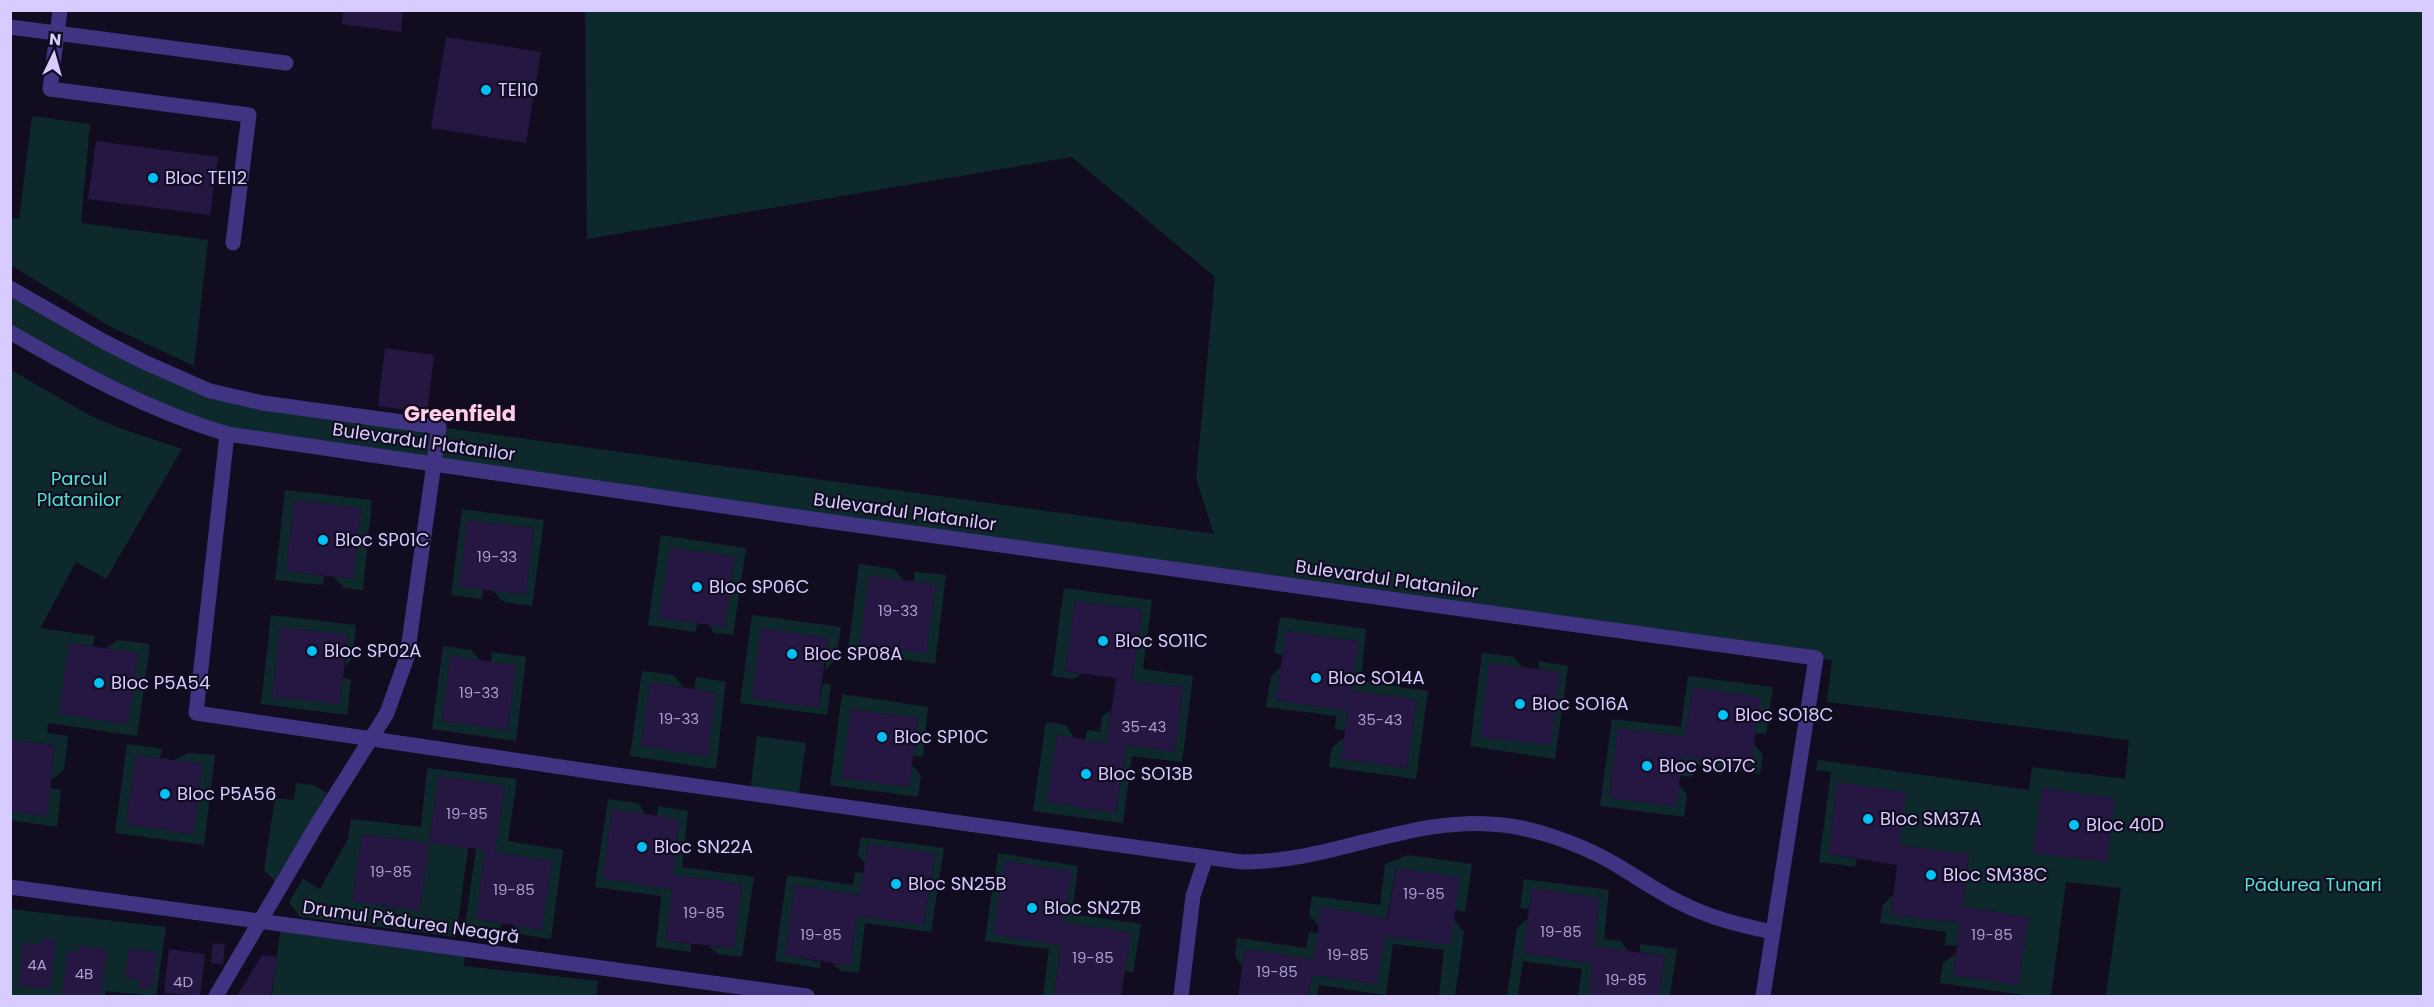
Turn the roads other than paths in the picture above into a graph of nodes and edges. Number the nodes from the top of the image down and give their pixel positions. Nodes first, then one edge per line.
1 (60, 10) edge
2 (10, 27) edge
3 (57, 34) junction
4 (286, 63) dead end
5 (233, 243) dead end
6 (10, 288) edge
7 (10, 332) edge
8 (227, 434) junction
9 (434, 462) junction
10 (370, 738) junction
11 (1206, 857) junction
12 (10, 887) edge
13 (261, 921) junction
14 (1772, 932) junction
15 (216, 996) edge
16 (807, 996) edge
17 (1181, 996) edge
18 (1763, 996) edge

1 - 3 street
2 - 3 street
3 - 4 street
3 - 5 street
6 - 9 street, Bulevardul Platanilor
7 - 8 street, Bulevardul Platanilor
8 - 9 street, Bulevardul Platanilor
8 - 10 street
9 - 10 street
9 - 14 street, Bulevardul Platanilor
10 - 11 street
10 - 13 street
11 - 14 street
11 - 17 street
12 - 13 street, Drumul Pădurea Neagră
13 - 15 street
13 - 16 street, Drumul Pădurea Neagră
14 - 18 street

